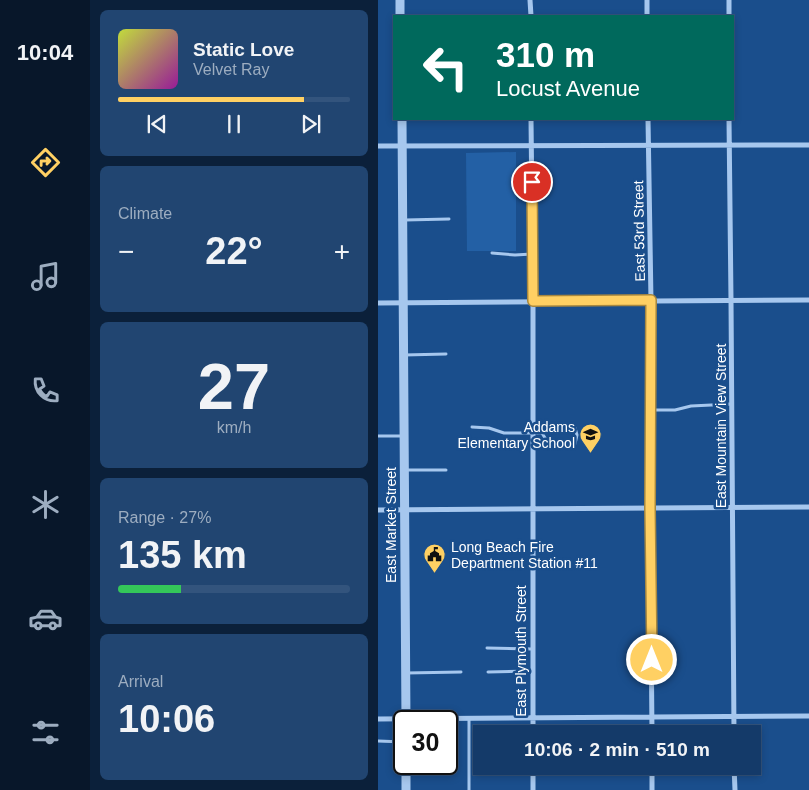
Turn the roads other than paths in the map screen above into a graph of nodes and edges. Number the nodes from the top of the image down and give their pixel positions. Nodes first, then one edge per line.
1 (400, 0) edge
2 (530, 0) edge
3 (647, 0) edge
4 (729, 0) edge
5 (400, 15) edge
6 (530, 15) edge
7 (648, 15) edge
8 (729, 15) edge
9 (402, 120) edge
10 (531, 120) edge
11 (648, 120) edge
12 (729, 120) edge
13 (729, 145) junction
14 (810, 145) edge
15 (378, 146) edge
16 (402, 146) junction
17 (531, 146) junction
18 (648, 146) junction
19 (449, 219) dead end
20 (402, 220) junction
21 (492, 253) dead end
22 (532, 254) junction
23 (651, 300) junction
24 (731, 300) junction
25 (810, 300) edge
26 (533, 301) junction
27 (378, 302) edge
28 (403, 303) junction
29 (446, 354) dead end
30 (403, 355) junction
31 (732, 404) junction
32 (651, 410) junction
33 (472, 427) dead end
34 (532, 432) junction
35 (542, 433) junction
36 (378, 436) edge
37 (404, 436) junction
38 (405, 470) junction
39 (446, 470) dead end
40 (650, 508) junction
41 (732, 508) junction
42 (810, 508) edge
43 (378, 510) edge
44 (405, 510) junction
45 (532, 510) junction
46 (487, 648) dead end
47 (532, 649) junction
48 (533, 671) junction
49 (461, 672) dead end
50 (488, 672) dead end
51 (406, 673) junction
52 (406, 710) edge
53 (810, 716) edge
54 (652, 717) junction
55 (734, 717) junction
56 (458, 718) edge
57 (470, 718) junction
58 (533, 718) junction
59 (378, 719) edge
60 (393, 720) edge
61 (533, 725) edge
62 (652, 725) edge
63 (734, 725) edge
64 (378, 741) edge
65 (393, 742) edge
66 (406, 775) edge
67 (533, 775) edge
68 (652, 775) edge
69 (734, 775) edge
70 (406, 790) edge
71 (469, 790) edge
72 (534, 790) edge
73 (652, 790) edge
74 (735, 790) edge

1 - 5 street
2 - 6 street
3 - 7 street
4 - 8 street
9 - 16 street, East Market Street
10 - 17 street, East Plymouth Street
11 - 18 street, East 53rd Street
12 - 13 street, East Mountain View Street
13 - 14 street
13 - 18 street
13 - 24 street, East Mountain View Street
15 - 16 street
16 - 17 street
16 - 20 street, East Market Street
17 - 18 street
17 - 22 street, East Plymouth Street
18 - 23 street, East 53rd Street
19 - 20 lane
20 - 28 street, East Market Street
21 - 22 lane
22 - 26 street, East Plymouth Street
23 - 24 street
23 - 26 street
23 - 32 street, East 53rd Street
24 - 25 street
24 - 31 street, East Mountain View Street
26 - 28 street
26 - 34 street, East Plymouth Street
27 - 28 street
28 - 30 street, East Market Street
29 - 30 lane
30 - 37 street, East Market Street
31 - 32 lane
31 - 41 street, East Mountain View Street
32 - 40 street, East 53rd Street
33 - 34 lane
34 - 35 lane
34 - 45 street, East Plymouth Street
35 - 35 lane
36 - 37 lane
37 - 38 street, East Market Street
38 - 39 lane
38 - 44 street, East Market Street
40 - 41 street
40 - 45 street
40 - 54 street, East 53rd Street
41 - 42 street
41 - 55 street, East Mountain View Street
43 - 44 street
44 - 45 street
44 - 51 street, East Market Street
45 - 47 street, East Plymouth Street
46 - 47 lane
47 - 48 street, East Plymouth Street
48 - 50 lane
48 - 58 street, East Plymouth Street
49 - 51 lane
51 - 52 street, East Market Street
53 - 55 street
54 - 55 street
54 - 58 street
54 - 62 street, East 53rd Street
55 - 63 street, East Mountain View Street
56 - 57 street
57 - 58 street
57 - 71 lane
58 - 61 street, East Plymouth Street
59 - 60 street
64 - 65 lane
66 - 70 street
67 - 72 street
68 - 73 street
69 - 74 street

